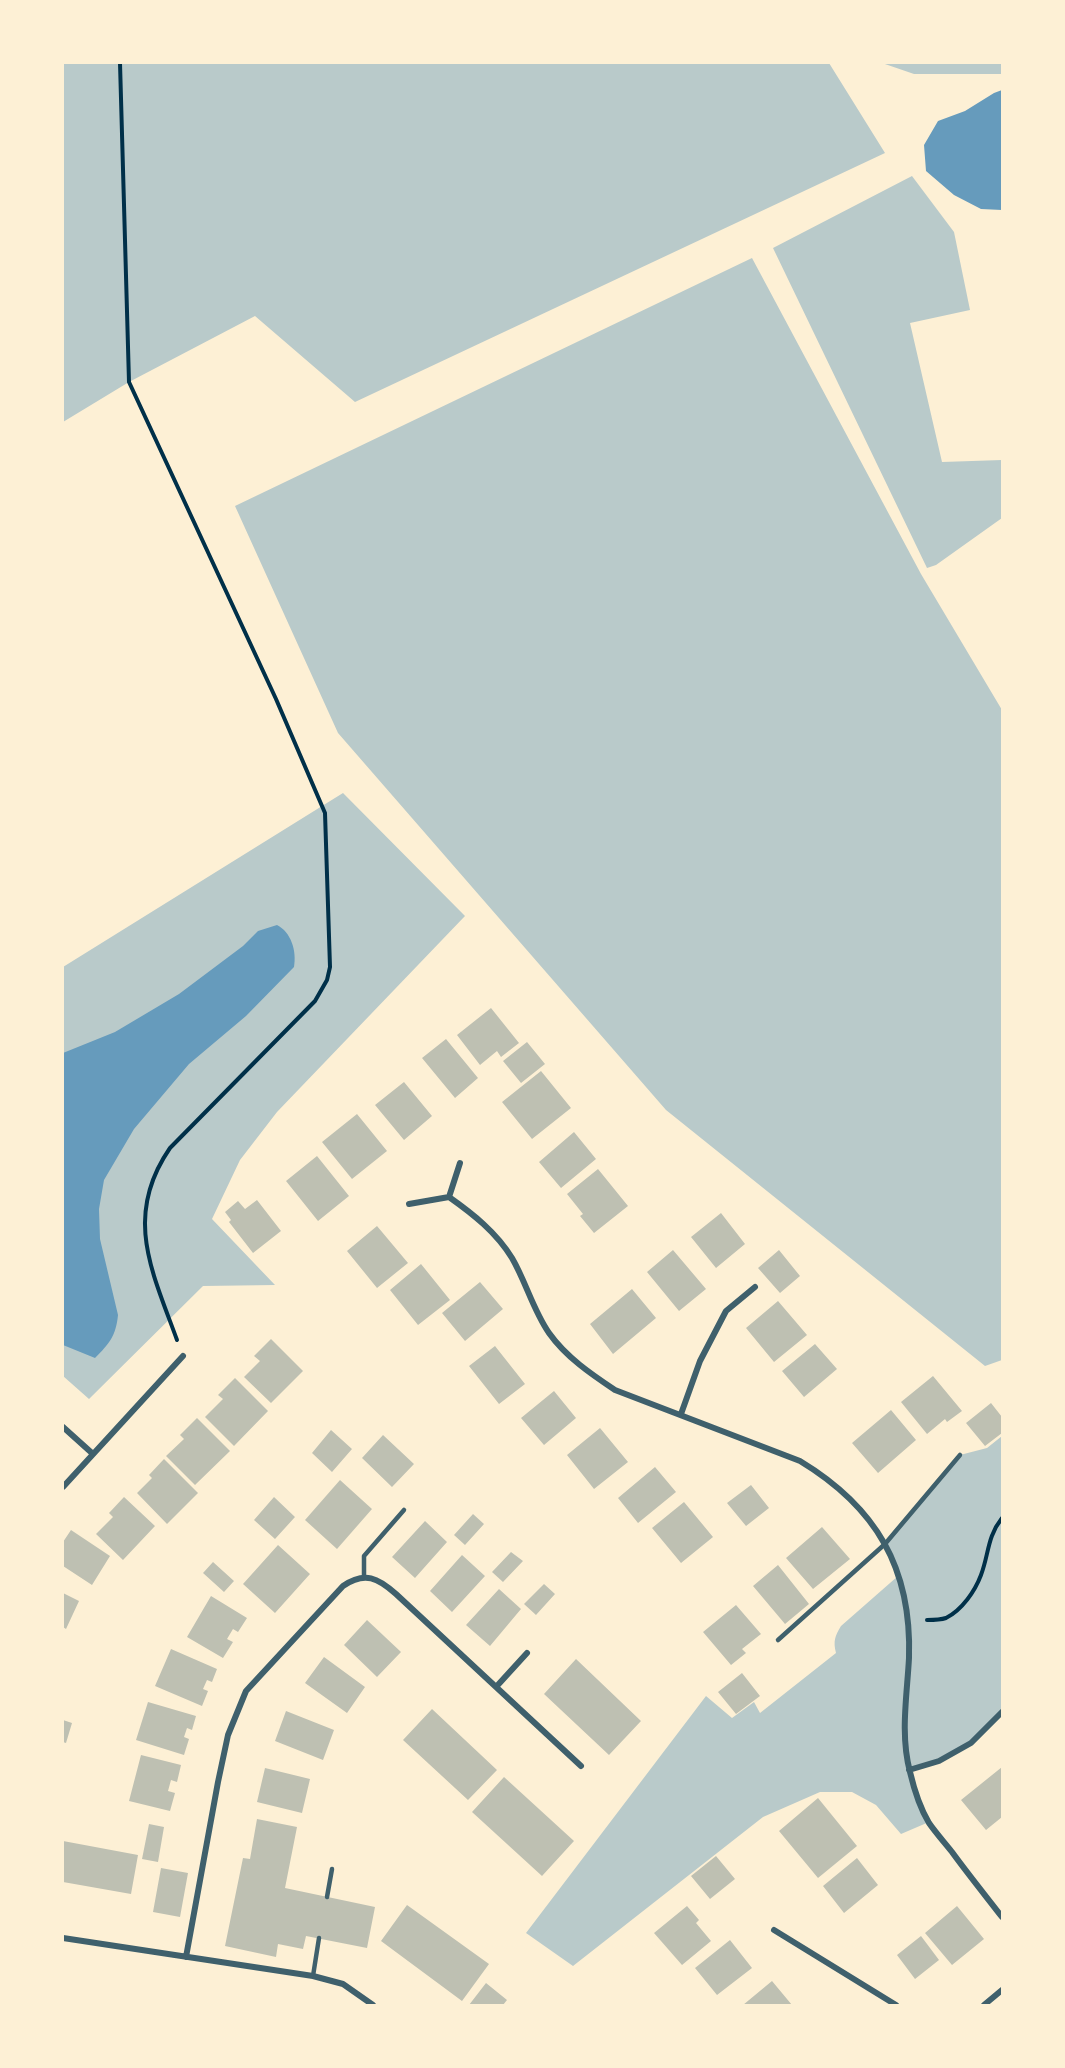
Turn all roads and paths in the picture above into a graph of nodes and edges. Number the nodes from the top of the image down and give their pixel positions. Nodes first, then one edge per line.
1 (120, 63) edge
2 (460, 1163) dead end
3 (449, 1197) junction
4 (409, 1204) dead end
5 (755, 1287) dead end
6 (183, 1356) joint
7 (681, 1414) junction
8 (63, 1427) edge
9 (93, 1454) junction
10 (960, 1455) dead end
11 (63, 1487) edge
12 (404, 1510) dead end
13 (1002, 1518) edge
14 (885, 1544) junction
15 (364, 1577) junction
16 (908, 1623) junction
17 (778, 1640) dead end
18 (527, 1653) dead end
19 (496, 1687) junction
20 (1002, 1712) edge
21 (581, 1766) dead end
22 (909, 1770) junction
23 (332, 1869) dead end
24 (327, 1897) dead end
25 (1002, 1917) edge
26 (774, 1930) dead end
27 (63, 1938) edge
28 (319, 1938) dead end
29 (186, 1957) junction
30 (314, 1976) junction
31 (1002, 1990) edge
32 (373, 2005) edge
33 (896, 2005) edge
34 (984, 2005) edge

1 - 6 path
2 - 3 street
3 - 4 street
3 - 7 street
5 - 7 street
6 - 9 street
7 - 14 street
8 - 9 street
9 - 11 street
10 - 14 lane
12 - 15 lane
13 - 16 path
14 - 16 street
14 - 17 lane
15 - 19 street
15 - 29 street
16 - 22 street
18 - 19 street
19 - 21 street
20 - 22 street
22 - 25 street
23 - 24 lane
26 - 33 street
27 - 29 street
28 - 30 lane
29 - 30 street
30 - 32 street
31 - 34 street

